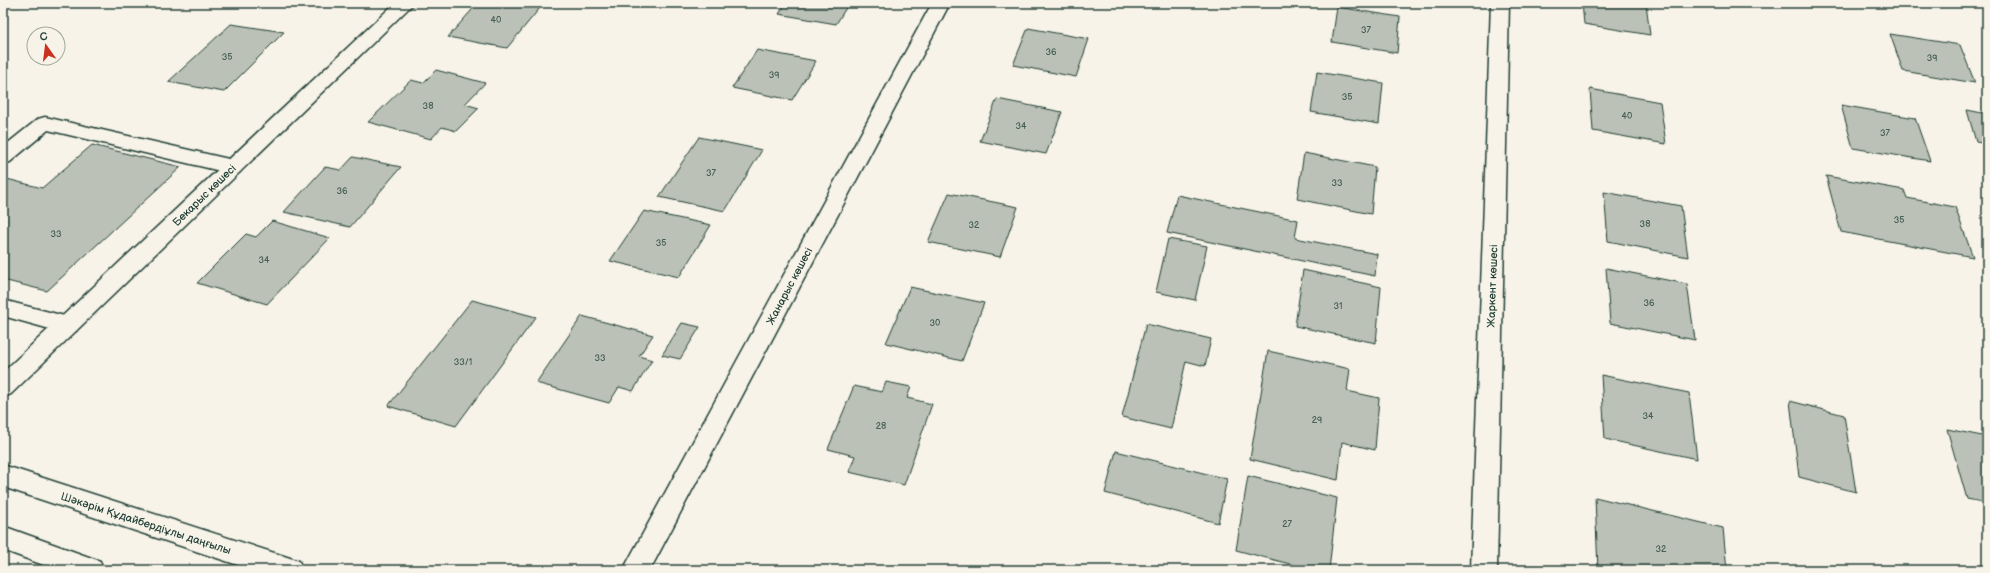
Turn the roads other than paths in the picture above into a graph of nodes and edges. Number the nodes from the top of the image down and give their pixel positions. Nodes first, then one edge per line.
1 (405, 3) edge
2 (941, 3) edge
3 (1500, 3) edge
4 (3, 157) edge
5 (233, 167) junction
6 (3, 308) edge
7 (68, 325) junction
8 (3, 387) edge
9 (3, 476) edge
10 (3, 538) edge
11 (91, 570) edge
12 (290, 570) edge
13 (636, 570) edge
14 (1484, 570) edge

1 - 5 street, Бекарыс көшесі
2 - 13 street, Жанарыс көшесі
3 - 14 street, Жаркент көшесі
4 - 5 lane
5 - 7 street, Бекарыс көшесі
6 - 7 lane
7 - 8 street, Бекарыс көшесі
9 - 12 street, Шәкәрім Құдайбердіұлы даңғылы
10 - 11 street

